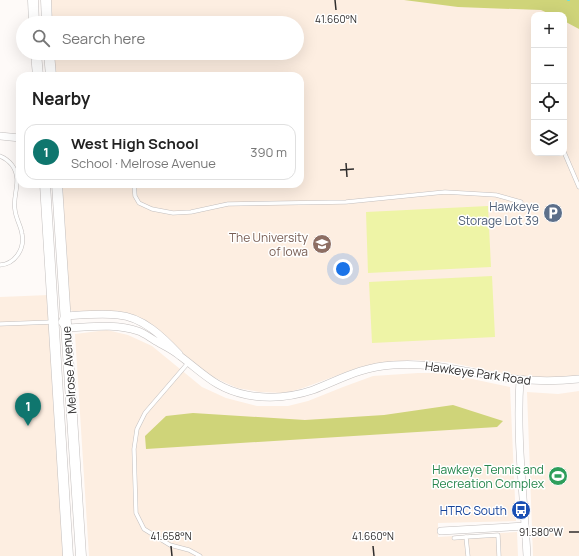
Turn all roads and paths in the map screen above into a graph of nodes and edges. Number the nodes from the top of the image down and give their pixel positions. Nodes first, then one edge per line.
1 (33, 0) edge
2 (46, 0) edge
3 (34, 16) edge
4 (47, 16) edge
5 (37, 60) edge
6 (50, 60) edge
7 (38, 72) edge
8 (51, 72) edge
9 (0, 136) edge
10 (16, 138) edge
11 (0, 156) edge
12 (566, 156) edge
13 (16, 173) edge
14 (579, 187) edge
15 (17, 188) edge
16 (45, 188) edge
17 (57, 188) edge
18 (134, 188) edge
19 (522, 202) dead end
20 (0, 265) edge
21 (62, 322) junction
22 (0, 324) edge
23 (179, 354) junction
24 (188, 363) junction
25 (579, 379) edge
26 (520, 380) junction
27 (525, 526) junction
28 (441, 531) dead end
29 (466, 537) junction
30 (454, 538) dead end
31 (68, 556) edge
32 (81, 556) edge
33 (197, 556) edge
34 (468, 556) edge
35 (499, 556) edge
36 (527, 556) edge

1 - 3 main road
2 - 4 main road
5 - 7 main road
6 - 8 main road
9 - 10 street
11 - 13 lane
12 - 14 lane
15 - 20 lane
16 - 21 main road, Melrose Avenue
17 - 21 main road, Melrose Avenue
18 - 19 lane
21 - 22 lane
21 - 23 street, Hawkeye Park Road
21 - 23 street, Hawkeye Park Road
21 - 31 main road, Melrose Avenue
21 - 32 main road, Melrose Avenue
23 - 24 street, Hawkeye Park Road
24 - 26 street, Hawkeye Park Road
24 - 33 lane
25 - 26 street, Hawkeye Park Road
26 - 27 street
27 - 28 street
27 - 36 street
29 - 30 lane
29 - 34 lane
29 - 35 lane

